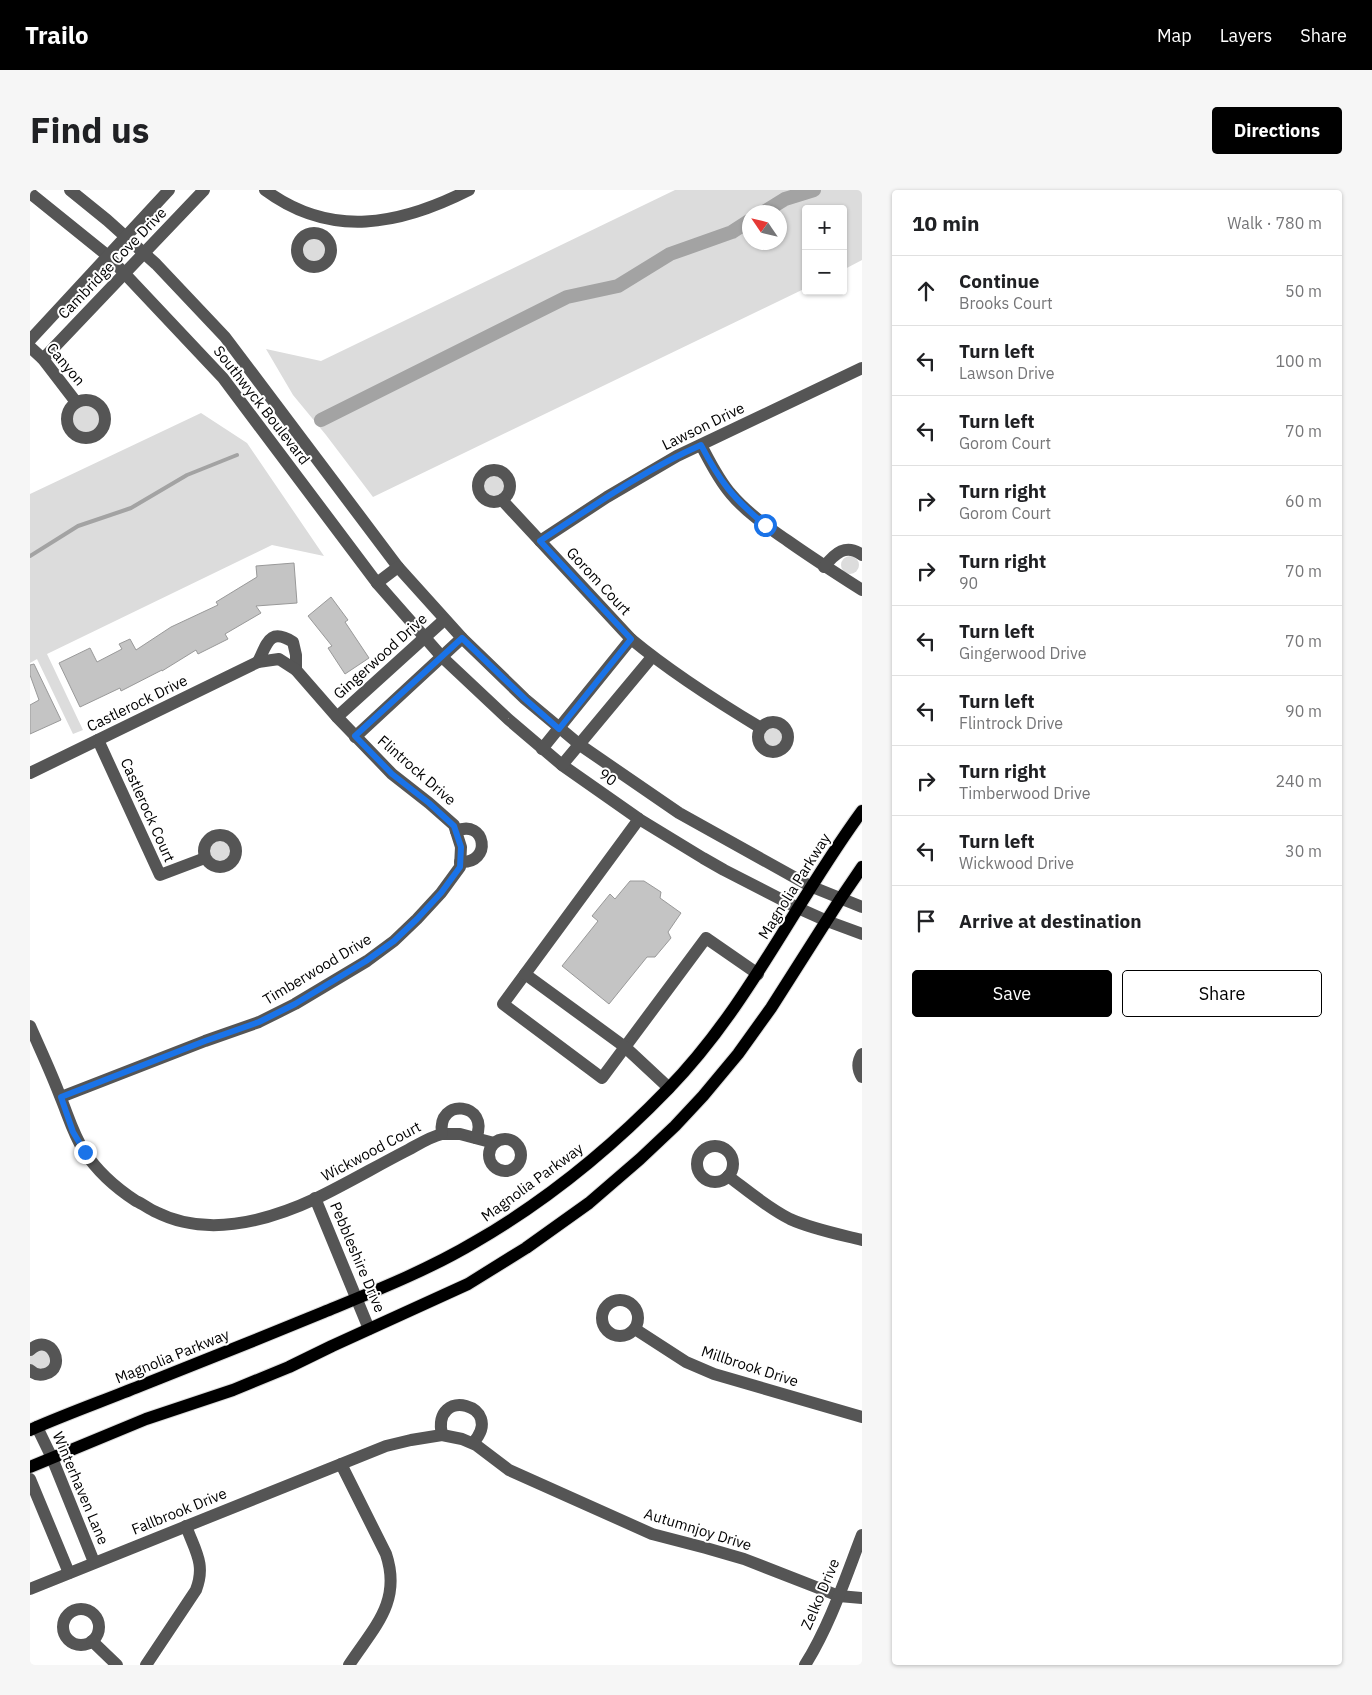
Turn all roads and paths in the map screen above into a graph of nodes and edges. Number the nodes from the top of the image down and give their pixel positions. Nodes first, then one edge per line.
1 (70, 190) edge
2 (169, 190) edge
3 (204, 190) edge
4 (265, 190) edge
5 (468, 190) edge
6 (30, 193) edge
7 (318, 216) junction
8 (317, 233) dead end
9 (126, 236) junction
10 (143, 254) junction
11 (108, 256) junction
12 (124, 273) junction
13 (30, 340) edge
14 (30, 347) edge
15 (43, 359) junction
16 (862, 368) edge
17 (76, 402) dead end
18 (701, 445) junction
19 (502, 500) dead end
20 (540, 541) junction
21 (862, 555) edge
22 (398, 567) junction
23 (824, 567) junction
24 (377, 583) junction
25 (862, 590) edge
26 (444, 620) junction
27 (425, 637) junction
28 (462, 638) junction
29 (631, 639) junction
30 (442, 656) junction
31 (652, 657) junction
32 (279, 659) joint
33 (258, 662) junction
34 (296, 670) junction
35 (337, 717) junction
36 (761, 728) dead end
37 (559, 729) junction
38 (355, 736) junction
39 (98, 740) junction
40 (580, 744) junction
41 (542, 749) junction
42 (562, 765) junction
43 (30, 773) edge
44 (862, 812) edge
45 (638, 819) junction
46 (456, 831) junction
47 (461, 847) joint
48 (205, 858) dead end
49 (460, 862) junction
50 (862, 867) edge
51 (810, 886) junction
52 (841, 898) junction
53 (862, 907) edge
54 (798, 908) junction
55 (827, 921) junction
56 (862, 934) edge
57 (525, 974) junction
58 (758, 974) junction
59 (30, 1026) edge
60 (625, 1047) junction
61 (862, 1054) edge
62 (862, 1077) edge
63 (669, 1088) junction
64 (61, 1097) junction
65 (442, 1134) junction
66 (476, 1138) junction
67 (494, 1143) dead end
68 (728, 1176) dead end
69 (316, 1198) junction
70 (862, 1240) edge
71 (358, 1298) junction
72 (370, 1329) junction
73 (635, 1329) dead end
74 (31, 1347) edge
75 (30, 1370) edge
76 (862, 1417) edge
77 (34, 1429) edge
78 (442, 1435) junction
79 (473, 1443) junction
80 (52, 1458) junction
81 (341, 1464) junction
82 (30, 1467) edge
83 (30, 1479) edge
84 (186, 1526) junction
85 (862, 1535) edge
86 (94, 1562) junction
87 (69, 1573) junction
88 (30, 1589) edge
89 (839, 1596) junction
90 (862, 1598) edge
91 (92, 1641) dead end
92 (810, 1663) edge
93 (117, 1665) edge
94 (146, 1665) edge
95 (349, 1665) edge

1 - 9 street, Southwyck Boulevard
2 - 9 street, Cambridge Cove Drive
3 - 10 street, Cambridge Cove Drive
4 - 7 street
5 - 7 street
6 - 11 street, Southwyck Boulevard
7 - 8 street
9 - 10 street, Southwyck Boulevard
9 - 11 street, Cambridge Cove Drive
10 - 12 street, Cambridge Cove Drive
10 - 22 street, Southwyck Boulevard
11 - 12 street, Southwyck Boulevard
11 - 13 street, Cambridge Cove Drive
12 - 15 street, Cambridge Cove Drive
12 - 24 street, Southwyck Boulevard
14 - 15 street, Canyon
15 - 17 street, Canyon
16 - 18 street, Lawson Drive
18 - 20 street, Lawson Drive
18 - 23 street
19 - 20 street, Gorom Court
20 - 29 street, Gorom Court
21 - 23 street
22 - 24 street
22 - 26 street, Southwyck Boulevard
23 - 25 street
24 - 27 street, Southwyck Boulevard
26 - 27 street, Gingerwood Drive
26 - 28 street, 90
27 - 30 street, 90
27 - 35 street, Gingerwood Drive
28 - 30 street
28 - 37 street, 90
29 - 31 street, Gorom Court
29 - 37 street, Gorom Court
30 - 38 street
30 - 41 street, 90
31 - 36 street, Gorom Court
31 - 40 street
32 - 33 street, Castlerock Drive
32 - 34 street, Flintrock Drive
33 - 34 street
33 - 39 street, Castlerock Drive
34 - 35 street, Flintrock Drive
35 - 38 street, Flintrock Drive
37 - 40 street, 90
37 - 41 street, Gorom Court
38 - 46 street, Flintrock Drive
39 - 43 street, Castlerock Drive
39 - 48 street, Castlerock Court
40 - 42 street
40 - 51 street, 90
41 - 42 street, 90
42 - 45 street, 90
44 - 51 main road, Magnolia Parkway
45 - 54 street, 90
45 - 57 street
46 - 47 street, Flintrock Drive
46 - 49 street
47 - 49 street, Timberwood Drive
49 - 64 street, Timberwood Drive
50 - 52 main road
51 - 52 street, 90
51 - 54 main road, Magnolia Parkway
52 - 53 street, 90
52 - 55 main road
54 - 55 street, 90
54 - 58 main road, Magnolia Parkway
55 - 56 street, 90
55 - 72 main road
57 - 60 street
57 - 60 street
58 - 60 street
58 - 63 main road, Magnolia Parkway
59 - 64 street, Wickwood Court
60 - 63 street
61 - 62 street
63 - 71 main road, Magnolia Parkway
64 - 69 street, Wickwood Court
65 - 66 street, Wickwood Court
65 - 66 street, Wickwood Court
65 - 69 street, Wickwood Court
66 - 67 street, Wickwood Court
68 - 70 street
69 - 71 street, Pebbleshire Drive
71 - 72 street, Pebbleshire Drive
71 - 77 main road, Magnolia Parkway
72 - 80 main road
73 - 76 street, Millbrook Drive
74 - 75 street
77 - 80 street, Winterhaven Lane
78 - 79 street, Autumnjoy Drive
78 - 79 street
78 - 81 street, Autumnjoy Drive
79 - 89 street, Autumnjoy Drive
80 - 82 main road
80 - 86 street, Winterhaven Lane
81 - 84 street, Fallbrook Drive
81 - 95 street
83 - 87 street
84 - 86 street, Fallbrook Drive
84 - 94 street
85 - 89 street, Zelko Drive
86 - 87 street, Fallbrook Drive
87 - 88 street, Fallbrook Drive
89 - 90 street, Autumnjoy Drive
89 - 92 street, Zelko Drive
91 - 93 street

